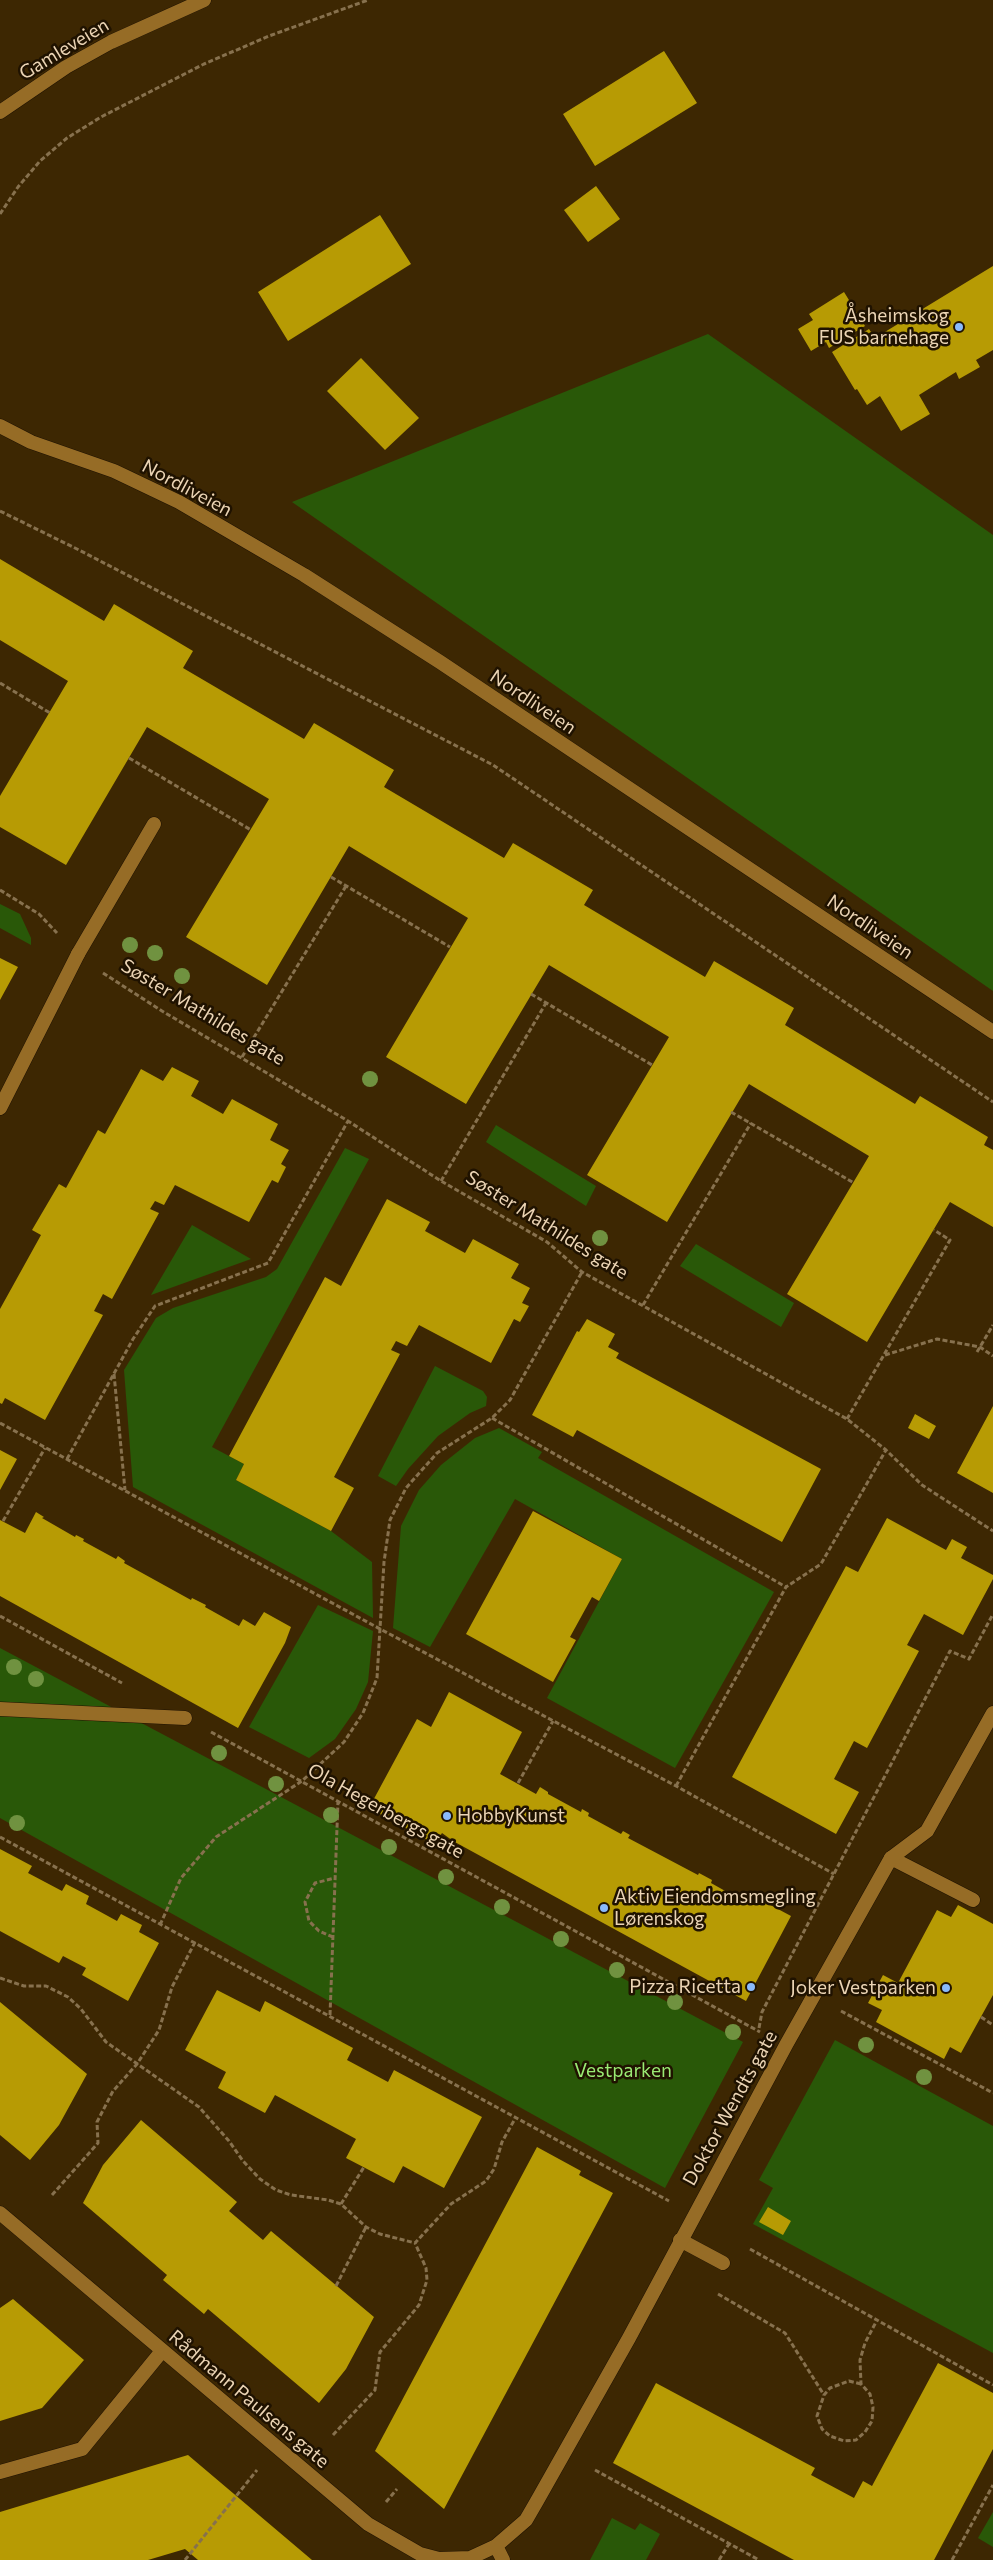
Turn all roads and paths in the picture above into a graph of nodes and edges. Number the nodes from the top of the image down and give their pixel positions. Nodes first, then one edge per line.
1 (204, 0) edge
2 (368, 0) edge
3 (0, 112) edge
4 (0, 214) edge
5 (0, 426) edge
6 (0, 439) edge
7 (31, 442) junction
8 (0, 511) edge
9 (0, 683) edge
10 (50, 713) dead end
11 (129, 758) dead end
12 (154, 824) dead end
13 (251, 830) dead end
14 (331, 877) dead end
15 (346, 886) junction
16 (0, 890) edge
17 (450, 947) dead end
18 (78, 954) junction
19 (531, 994) dead end
20 (546, 1003) junction
21 (993, 1032) edge
22 (242, 1057) junction
23 (652, 1065) dead end
24 (993, 1102) edge
25 (0, 1108) edge
26 (731, 1112) dead end
27 (348, 1121) junction
28 (751, 1123) junction
29 (441, 1181) junction
30 (854, 1183) dead end
31 (934, 1230) dead end
32 (582, 1272) junction
33 (643, 1305) junction
34 (993, 1325) edge
35 (980, 1347) junction
36 (977, 1352) dead end
37 (884, 1356) junction
38 (993, 1356) edge
39 (114, 1373) junction
40 (492, 1418) junction
41 (847, 1419) junction
42 (0, 1423) edge
43 (45, 1448) junction
44 (886, 1450) junction
45 (67, 1459) junction
46 (125, 1490) junction
47 (3, 1522) dead end
48 (993, 1531) edge
49 (786, 1587) junction
50 (993, 1614) edge
51 (0, 1616) edge
52 (382, 1630) junction
53 (126, 1686) dead end
54 (0, 1709) edge
55 (993, 1713) edge
56 (185, 1718) joint
57 (553, 1721) junction
58 (302, 1781) junction
59 (518, 1784) dead end
60 (676, 1786) junction
61 (338, 1801) junction
62 (0, 1837) edge
63 (892, 1858) junction
64 (834, 1874) junction
65 (334, 1878) junction
66 (973, 1900) dead end
67 (160, 1924) junction
68 (334, 1937) junction
69 (195, 1942) junction
70 (0, 1978) edge
71 (814, 1996) junction
72 (330, 2016) junction
73 (981, 2017) dead end
74 (993, 2024) edge
75 (137, 2064) junction
76 (993, 2094) edge
77 (516, 2117) junction
78 (364, 2167) dead end
79 (52, 2195) dead end
80 (665, 2199) dead end
81 (341, 2204) junction
82 (0, 2213) edge
83 (366, 2227) junction
84 (680, 2240) junction
85 (414, 2242) junction
86 (742, 2245) dead end
87 (723, 2263) dead end
88 (336, 2286) dead end
89 (712, 2290) dead end
90 (877, 2320) junction
91 (162, 2351) junction
92 (861, 2384) junction
93 (993, 2385) edge
94 (824, 2395) junction
95 (334, 2435) dead end
96 (257, 2470) dead end
97 (595, 2470) dead end
98 (0, 2472) edge
99 (993, 2485) edge
100 (514, 2532) joint
101 (729, 2544) junction
102 (496, 2546) junction
103 (185, 2560) edge
104 (503, 2560) edge
105 (719, 2560) edge
106 (759, 2560) edge
107 (952, 2560) edge

1 - 3 street, Gamleveien
2 - 4 path
5 - 7 street, Nordliveien
6 - 7 street, Nordliveien
7 - 21 street, Nordliveien
8 - 24 path
9 - 10 path
11 - 13 path
12 - 18 street
14 - 15 path
15 - 17 path
15 - 22 path
16 - 18 path, Søster Mathildes gate
18 - 22 path, Søster Mathildes gate
18 - 25 street
19 - 20 path
20 - 23 path
20 - 29 path
22 - 27 path, Søster Mathildes gate
26 - 28 path
27 - 29 path, Søster Mathildes gate
27 - 39 path
28 - 30 path
28 - 33 path
29 - 32 path, Søster Mathildes gate
31 - 37 path
32 - 33 path, Søster Mathildes gate
32 - 40 path
33 - 41 path, Søster Mathildes gate
34 - 35 path
35 - 36 path
35 - 37 path
35 - 38 path
37 - 41 path
39 - 45 path
39 - 46 path
40 - 49 path
40 - 52 path
41 - 44 path, Søster Mathildes gate
42 - 43 path
43 - 45 path
43 - 47 path
44 - 48 path, Søster Mathildes gate
44 - 49 path
45 - 46 path
46 - 52 path
49 - 60 path
50 - 64 path
51 - 53 path
52 - 57 path
52 - 58 path
54 - 56 street
55 - 63 street, Doktor Wendts gate
56 - 58 path, Ola Hegerbergs gate
57 - 59 path
57 - 60 path
58 - 61 path, Ola Hegerbergs gate
58 - 67 path
60 - 64 path
61 - 64 path, Ola Hegerbergs gate
61 - 65 path
62 - 67 path
63 - 66 street
63 - 71 street, Doktor Wendts gate
65 - 68 path
65 - 68 path
67 - 69 path
68 - 72 path
69 - 72 path
69 - 75 path
70 - 75 path
71 - 76 path
71 - 84 street, Doktor Wendts gate
72 - 77 path
73 - 74 path
75 - 79 path
75 - 81 path
77 - 80 path
77 - 85 path
78 - 81 path
81 - 83 path
82 - 91 street, Rådmann Paulsens gate
83 - 85 path
83 - 88 path
84 - 87 street
84 - 100 street, Doktor Wendts gate
85 - 95 path
86 - 90 path
89 - 94 path
90 - 92 path
90 - 93 path
91 - 98 street
91 - 102 street, Rådmann Paulsens gate
92 - 94 path
92 - 94 path
96 - 103 path
97 - 101 path
99 - 107 path
100 - 102 street, Rådmann Paulsens gate
101 - 105 path
101 - 106 path
102 - 104 street

